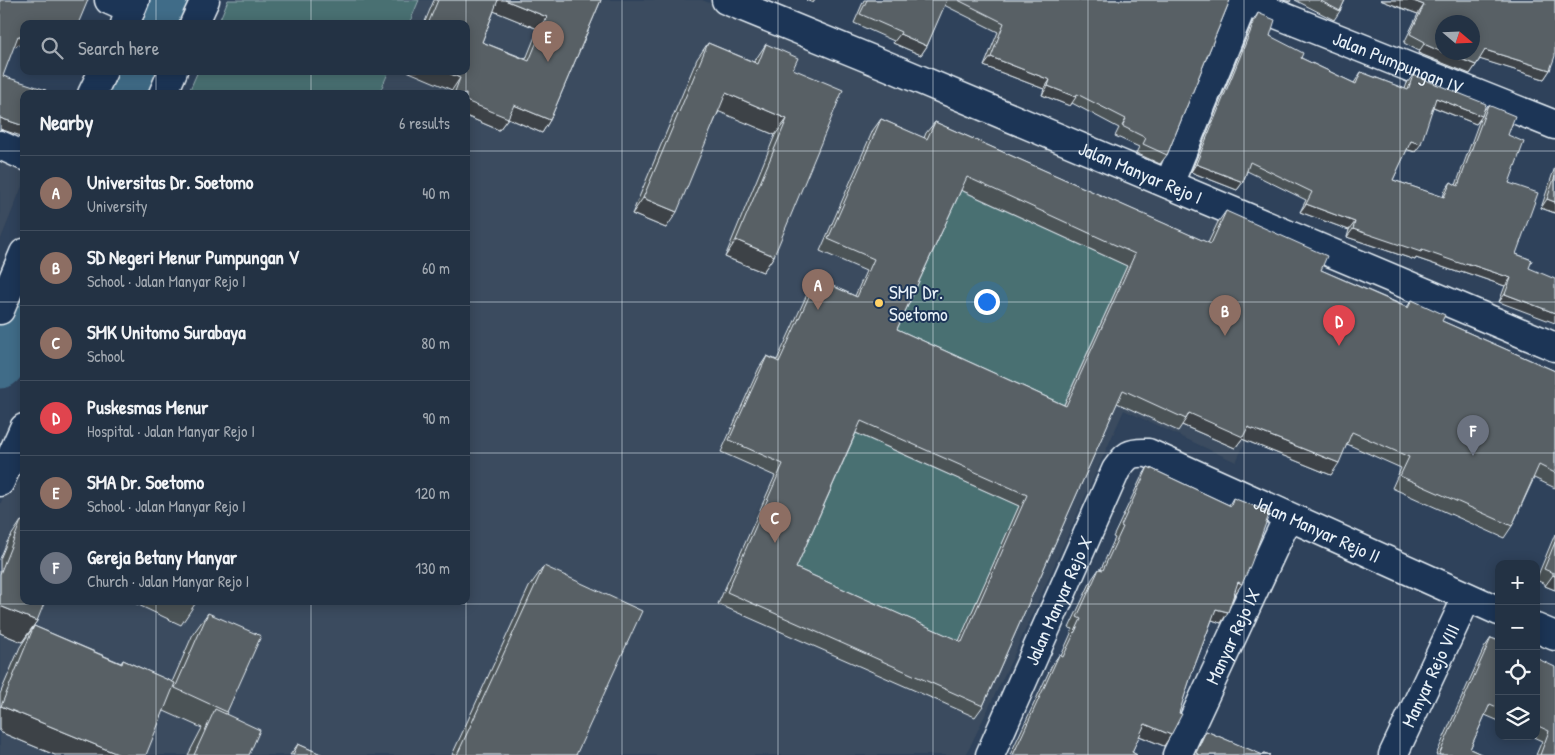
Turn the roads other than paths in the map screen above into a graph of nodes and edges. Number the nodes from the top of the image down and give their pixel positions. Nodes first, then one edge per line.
1 (205, 0) edge
2 (726, 0) edge
3 (1242, 0) edge
4 (196, 20) edge
5 (101, 75) edge
6 (171, 75) edge
7 (94, 90) edge
8 (165, 90) edge
9 (1555, 124) edge
10 (0, 145) edge
11 (20, 154) edge
12 (1169, 184) junction
13 (20, 262) edge
14 (0, 310) edge
15 (1555, 347) edge
16 (20, 437) edge
17 (1135, 453) joint
18 (0, 482) edge
19 (1288, 518) junction
20 (1466, 597) junction
21 (1495, 609) edge
22 (1540, 630) edge
23 (1555, 636) edge
24 (990, 755) edge
25 (1177, 755) edge
26 (1393, 755) edge

1 - 4 street
2 - 12 street, Jalan Manyar Rejo I
3 - 9 street, Jalan Pumpungan IV
3 - 12 street
5 - 7 street
6 - 8 street
10 - 11 street
12 - 15 street, Jalan Manyar Rejo I
13 - 14 street
16 - 18 street
17 - 19 street, Jalan Manyar Rejo II
17 - 24 street, Jalan Manyar Rejo X
19 - 20 street, Jalan Manyar Rejo II
19 - 25 street, Manyar Rejo IX
20 - 21 street, Jalan Manyar Rejo II
20 - 26 street, Manyar Rejo VIII
22 - 23 street

